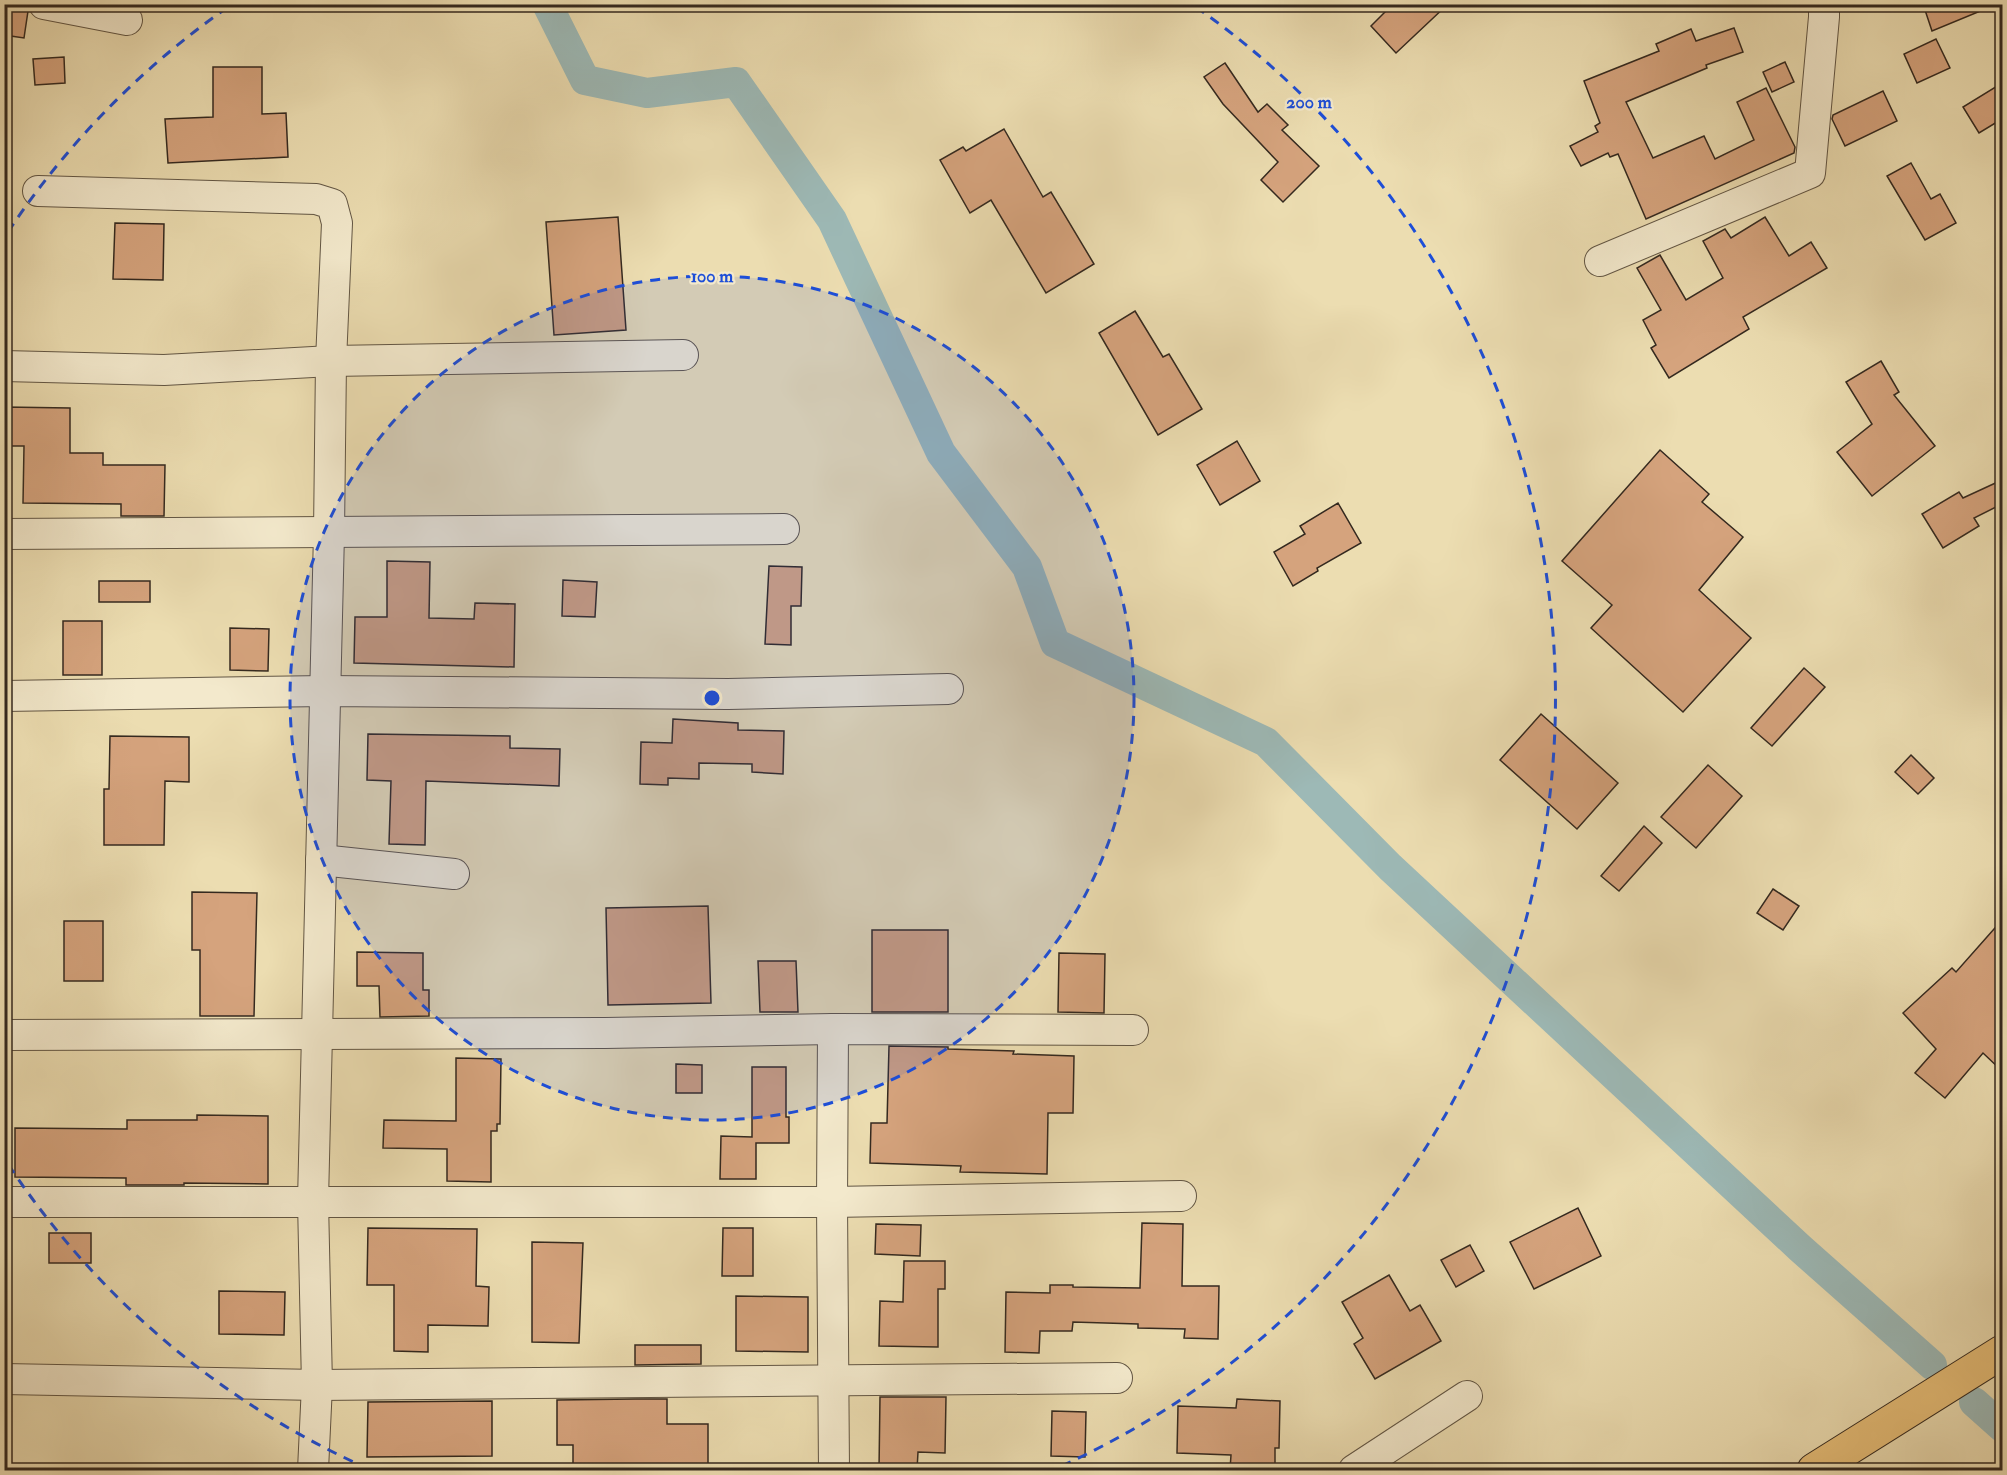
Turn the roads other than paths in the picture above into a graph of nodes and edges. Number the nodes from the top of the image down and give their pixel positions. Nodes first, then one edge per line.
1 (44, 4) edge
2 (1824, 4) edge
3 (127, 20) dead end
4 (38, 191) dead end
5 (1600, 261) dead end
6 (683, 355) dead end
7 (331, 361) junction
8 (4, 366) edge
9 (784, 530) dead end
10 (329, 533) junction
11 (4, 534) edge
12 (948, 689) dead end
13 (325, 691) junction
14 (4, 696) edge
15 (321, 860) junction
16 (454, 874) dead end
17 (833, 1029) junction
18 (1133, 1030) dead end
19 (318, 1034) junction
20 (4, 1035) edge
21 (1181, 1196) dead end
22 (313, 1201) junction
23 (4, 1202) edge
24 (832, 1203) junction
25 (2002, 1352) edge
26 (1117, 1378) dead end
27 (4, 1379) edge
28 (833, 1380) junction
29 (316, 1385) junction
30 (1467, 1396) dead end
31 (1844, 1462) edge
32 (313, 1470) edge
33 (834, 1470) edge
34 (1354, 1470) edge
35 (1814, 1470) edge

1 - 3 street
2 - 5 street
4 - 7 street
6 - 7 street
7 - 8 street
7 - 10 street
9 - 10 street
10 - 11 street
10 - 13 street
12 - 13 street
13 - 14 street
13 - 15 street
15 - 16 street
15 - 19 street
17 - 18 street
17 - 19 street
17 - 24 street
19 - 20 street
19 - 22 street
21 - 24 street
22 - 23 street
22 - 24 street
22 - 29 street
24 - 28 street
25 - 31 highway
26 - 28 street
27 - 29 street
28 - 29 street
28 - 33 street
29 - 32 street
30 - 34 street
31 - 35 highway

